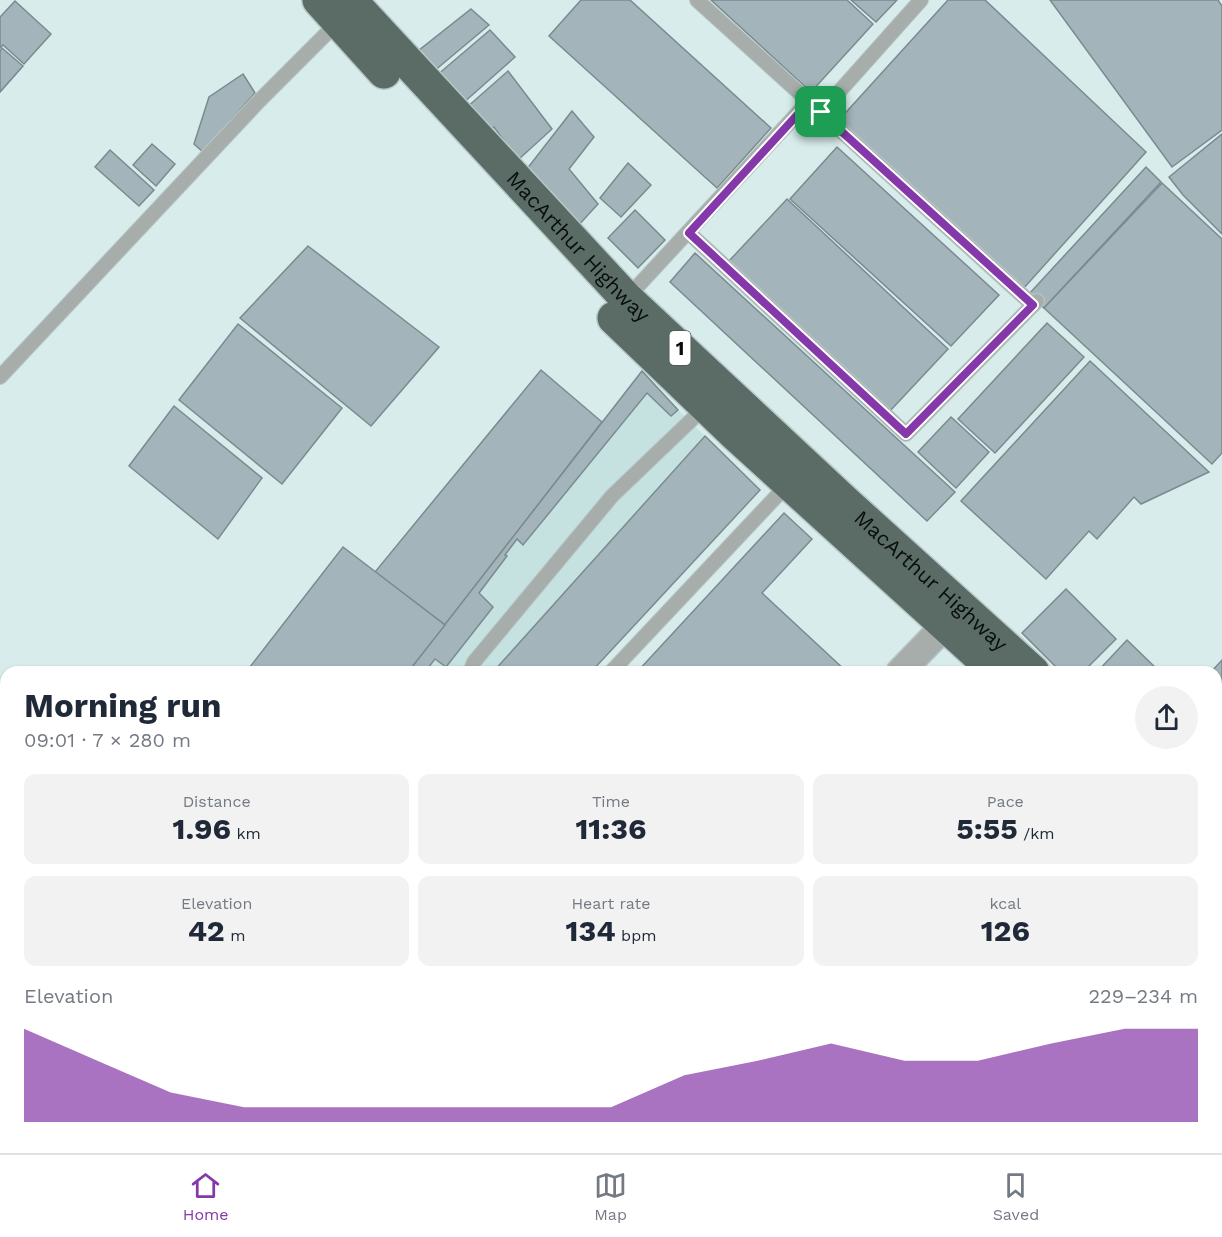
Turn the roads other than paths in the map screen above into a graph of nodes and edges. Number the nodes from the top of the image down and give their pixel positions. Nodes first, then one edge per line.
1 (697, 0) edge
2 (921, 0) edge
3 (341, 7) edge
4 (809, 102) junction
5 (821, 112) junction
6 (689, 233) junction
7 (619, 307) junction
8 (0, 377) edge
9 (714, 397) junction
10 (797, 474) junction
11 (954, 617) junction
12 (472, 666) edge
13 (618, 666) edge
14 (906, 666) edge
15 (992, 666) edge
16 (1024, 666) edge

1 - 4 lane
2 - 5 lane
3 - 7 highway, MacArthur Highway / 1
3 - 8 lane
4 - 5 lane
4 - 6 lane
5 - 6 lane
6 - 7 lane
7 - 9 highway, MacArthur Highway / 1
9 - 10 highway, MacArthur Highway / 1
9 - 12 lane
10 - 11 highway, MacArthur Highway / 1
10 - 13 lane
11 - 14 street
11 - 15 highway, MacArthur Highway / 1
11 - 16 highway, MacArthur Highway / 1

